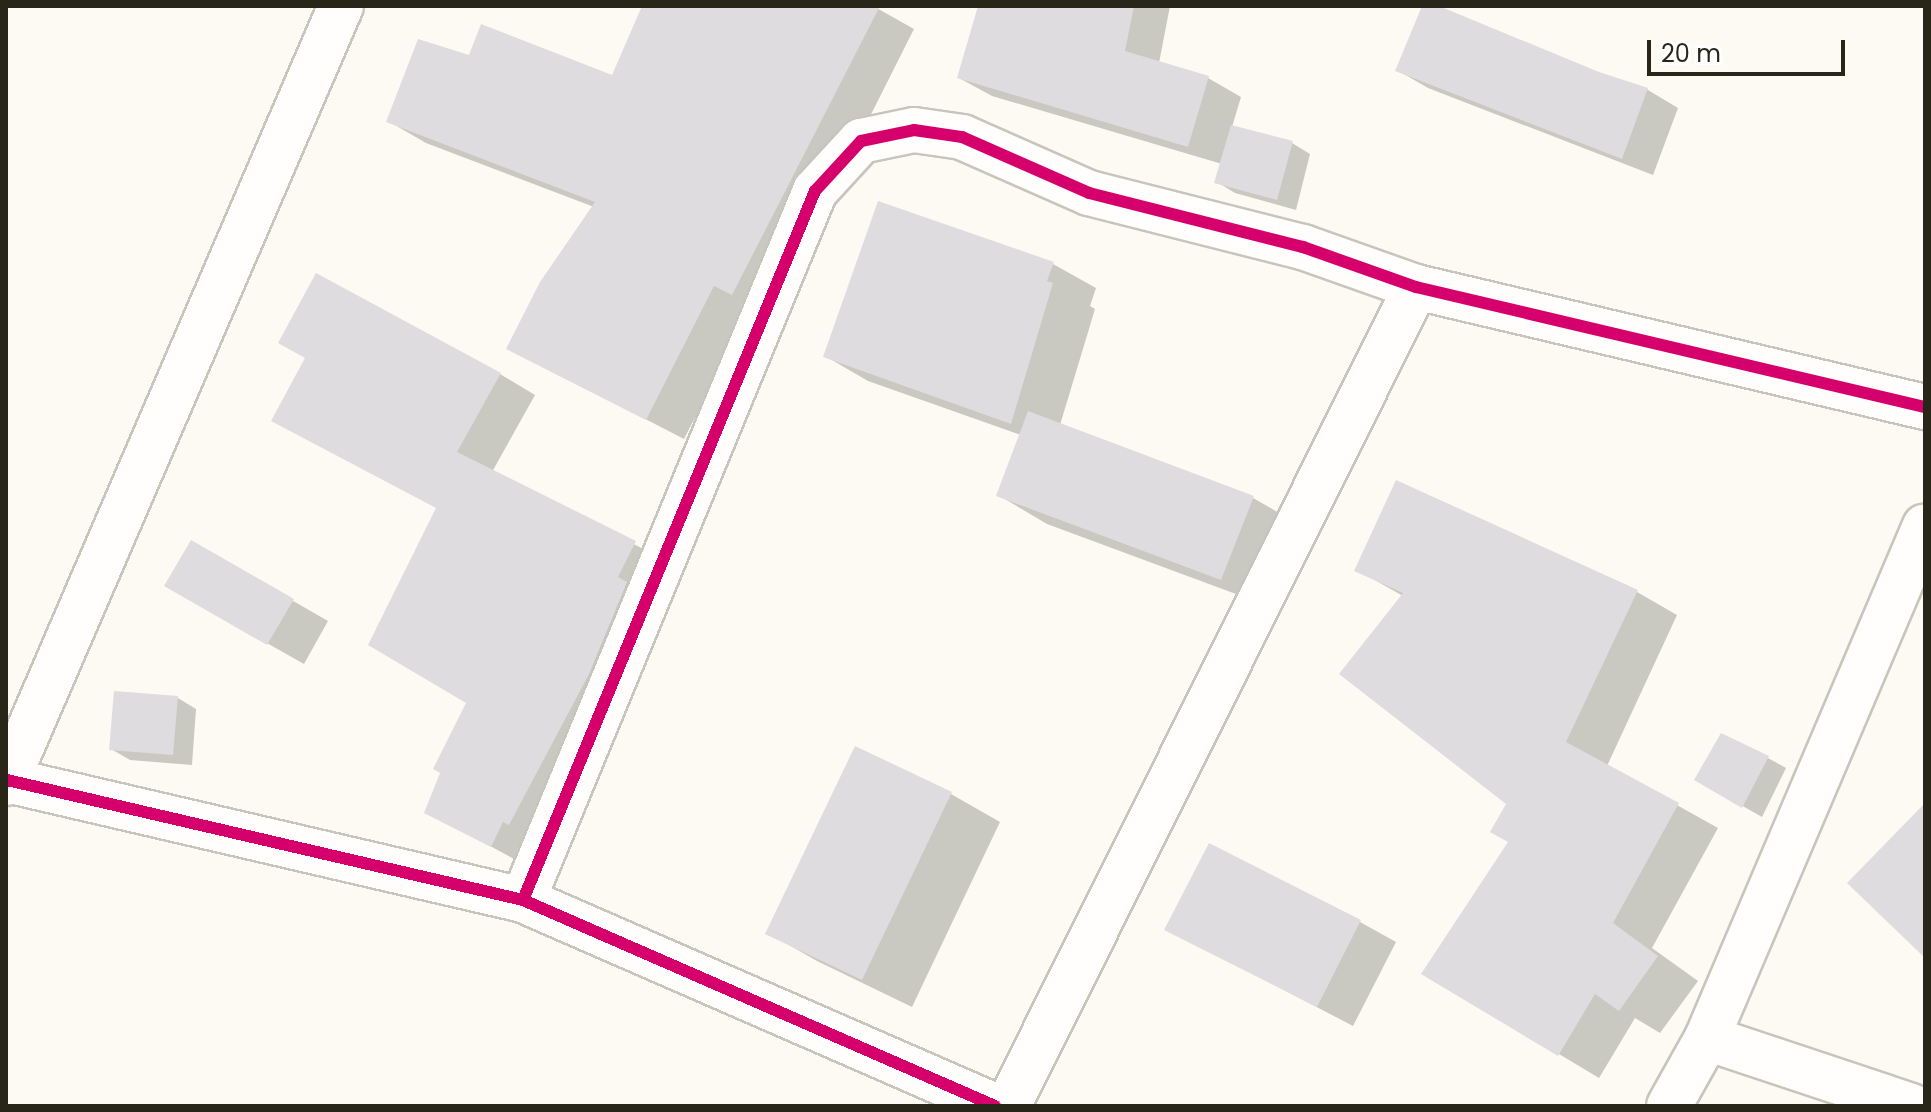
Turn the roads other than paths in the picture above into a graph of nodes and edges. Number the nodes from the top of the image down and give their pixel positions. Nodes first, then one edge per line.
1 (341, 6) edge
2 (1416, 287) junction
3 (1925, 407) edge
4 (1925, 526) edge
5 (7, 782) edge
6 (523, 900) junction
7 (1707, 1038) junction
8 (995, 1106) edge
9 (1008, 1106) edge
10 (1669, 1106) edge
11 (1911, 1106) edge

1 - 5 street
2 - 3 street
2 - 6 street
2 - 9 street
4 - 7 street
5 - 6 street
6 - 8 street
7 - 10 street
7 - 11 street

